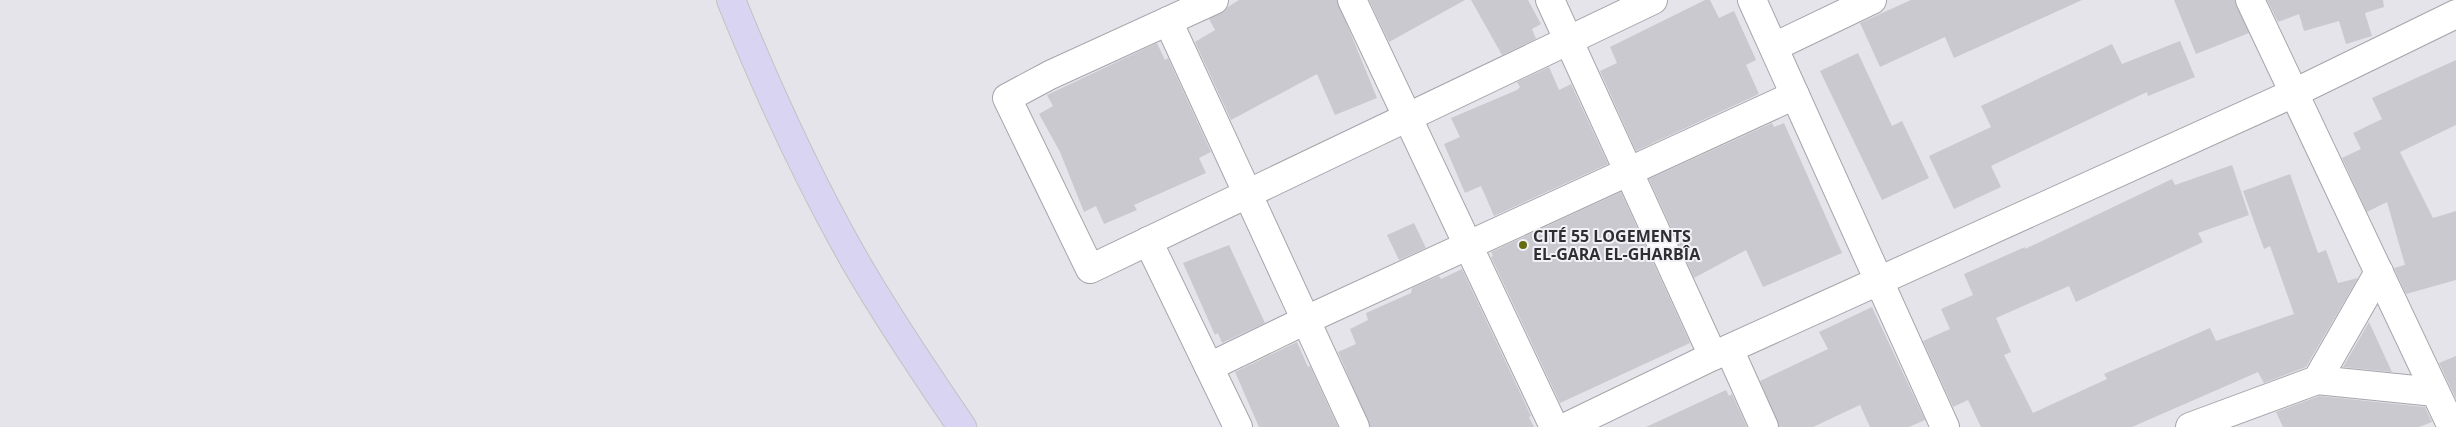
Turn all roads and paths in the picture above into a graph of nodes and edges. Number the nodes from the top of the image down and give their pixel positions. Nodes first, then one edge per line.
1 (731, 0) edge
2 (1214, 0) edge
3 (1352, 0) edge
4 (1550, 0) edge
5 (1653, 0) edge
6 (1752, 0) edge
7 (1872, 0) edge
8 (2250, 0) edge
9 (2456, 14) edge
10 (1168, 21) junction
11 (1568, 41) junction
12 (1774, 47) junction
13 (2294, 93) junction
14 (1795, 94) junction
15 (1406, 117) junction
16 (1628, 171) junction
17 (1246, 192) junction
18 (1148, 241) junction
19 (1468, 247) junction
20 (2379, 272) junction
21 (1880, 280) junction
22 (1306, 320) junction
23 (1721, 352) junction
24 (1209, 367) junction
25 (2318, 380) junction
26 (2435, 392) junction
27 (1583, 424) edge
28 (962, 427) edge
29 (1238, 427) edge
30 (1355, 427) edge
31 (1554, 427) edge
32 (1764, 427) edge
33 (1945, 427) edge
34 (2190, 427) edge
35 (2452, 427) edge

1 - 28 main road
2 - 10 street
3 - 15 street
4 - 11 street
5 - 11 street
6 - 12 street
7 - 12 street
8 - 13 street
9 - 13 street
10 - 17 street
10 - 18 street
11 - 15 street
11 - 16 street
12 - 14 street
13 - 20 street
13 - 21 street
14 - 16 street
14 - 21 street
15 - 17 street
15 - 19 street
16 - 19 street
16 - 23 street
17 - 18 street
17 - 22 street
18 - 24 street
19 - 22 street
19 - 31 street
20 - 25 street
20 - 26 street
21 - 23 street
21 - 33 street
22 - 24 street
22 - 30 street
23 - 27 street
23 - 32 street
24 - 29 street
25 - 26 street
25 - 34 street
26 - 35 street

